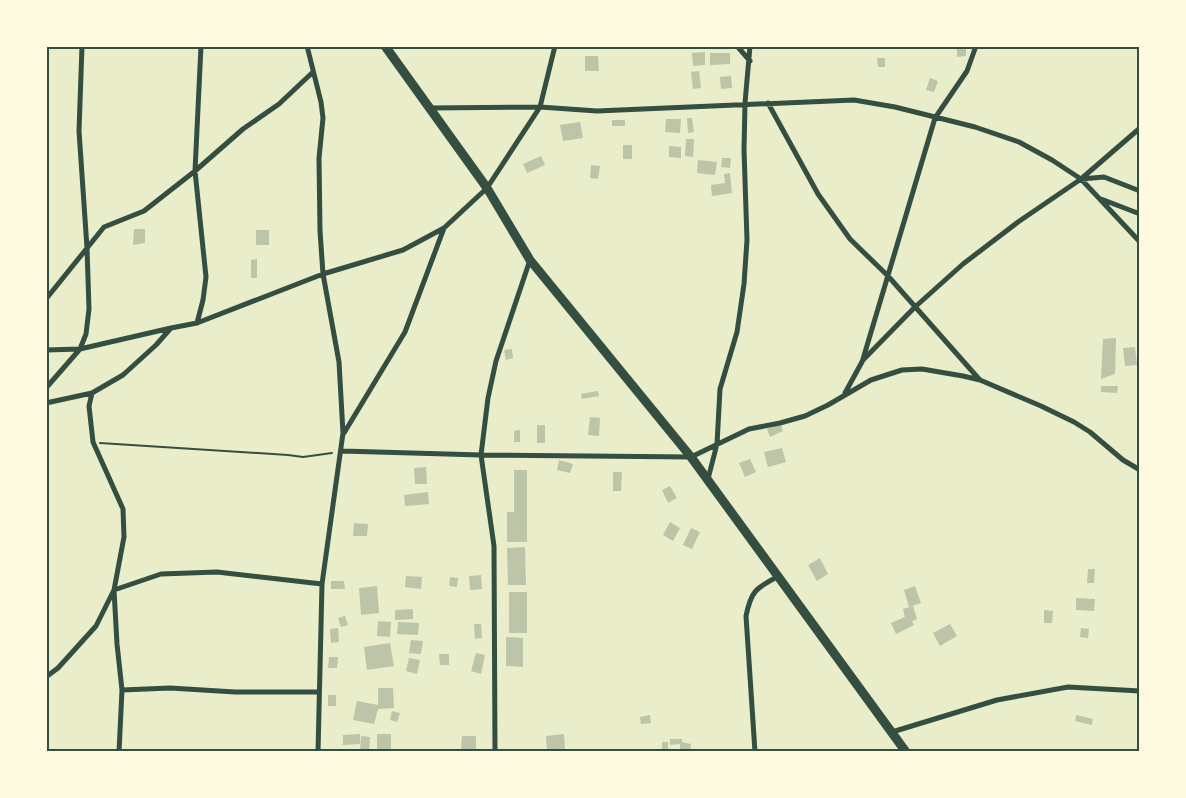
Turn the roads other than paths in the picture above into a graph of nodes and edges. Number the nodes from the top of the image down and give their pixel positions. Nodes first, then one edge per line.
1 (82, 46) edge
2 (201, 46) edge
3 (307, 46) edge
4 (385, 46) edge
5 (555, 46) edge
6 (737, 46) edge
7 (750, 46) edge
8 (976, 46) edge
9 (750, 61) junction
10 (313, 72) junction
11 (746, 103) junction
12 (768, 103) junction
13 (540, 107) junction
14 (430, 108) junction
15 (935, 118) junction
16 (1140, 128) edge
17 (195, 171) junction
18 (1081, 179) junction
19 (487, 188) junction
20 (1140, 191) edge
21 (1099, 198) junction
22 (1140, 214) edge
23 (444, 228) junction
24 (1140, 242) edge
25 (87, 248) junction
26 (530, 260) junction
27 (323, 274) junction
28 (888, 276) junction
29 (46, 299) edge
30 (915, 307) junction
31 (197, 323) junction
32 (171, 328) junction
33 (80, 349) junction
34 (46, 350) edge
35 (863, 360) junction
36 (980, 380) junction
37 (46, 388) edge
38 (92, 393) junction
39 (845, 395) junction
40 (46, 403) edge
41 (343, 433) junction
42 (717, 444) junction
43 (342, 451) junction
44 (481, 455) junction
45 (691, 457) junction
46 (1140, 470) edge
47 (708, 479) junction
48 (777, 576) junction
49 (322, 584) junction
50 (114, 590) junction
51 (46, 677) edge
52 (122, 690) junction
53 (1140, 691) edge
54 (319, 692) junction
55 (892, 732) junction
56 (119, 752) edge
57 (318, 752) edge
58 (495, 752) edge
59 (755, 752) edge
60 (906, 752) edge

1 - 25 street
2 - 17 street
3 - 10 street
4 - 14 highway
5 - 13 street
6 - 9 street
7 - 9 street
8 - 15 street
9 - 11 street
10 - 17 street
10 - 27 street
11 - 12 street
11 - 13 street
11 - 42 street
12 - 15 street
12 - 28 street
13 - 14 street
13 - 19 street
14 - 19 highway
15 - 18 street
15 - 28 street
16 - 18 street
17 - 25 street
17 - 31 street
18 - 20 street
18 - 21 street
18 - 30 street
19 - 23 street
19 - 26 highway
21 - 22 street
21 - 24 street
23 - 27 street
23 - 41 street
25 - 29 street
25 - 33 street
26 - 44 street
26 - 45 highway
27 - 31 street
27 - 41 street
28 - 30 street
28 - 35 street
30 - 35 street
30 - 36 street
31 - 32 street
32 - 33 street
32 - 38 street
33 - 34 street
33 - 37 street
35 - 39 street
36 - 39 street
36 - 46 street
38 - 40 street
38 - 50 street
39 - 42 street
41 - 43 street
42 - 45 street
42 - 47 street
43 - 44 street
43 - 49 street
44 - 45 street
44 - 58 street
45 - 47 highway
47 - 48 highway
48 - 55 highway
48 - 59 street
49 - 50 street
49 - 54 street
50 - 51 street
50 - 52 street
52 - 54 street
52 - 56 street
53 - 55 street
54 - 57 street
55 - 60 highway

